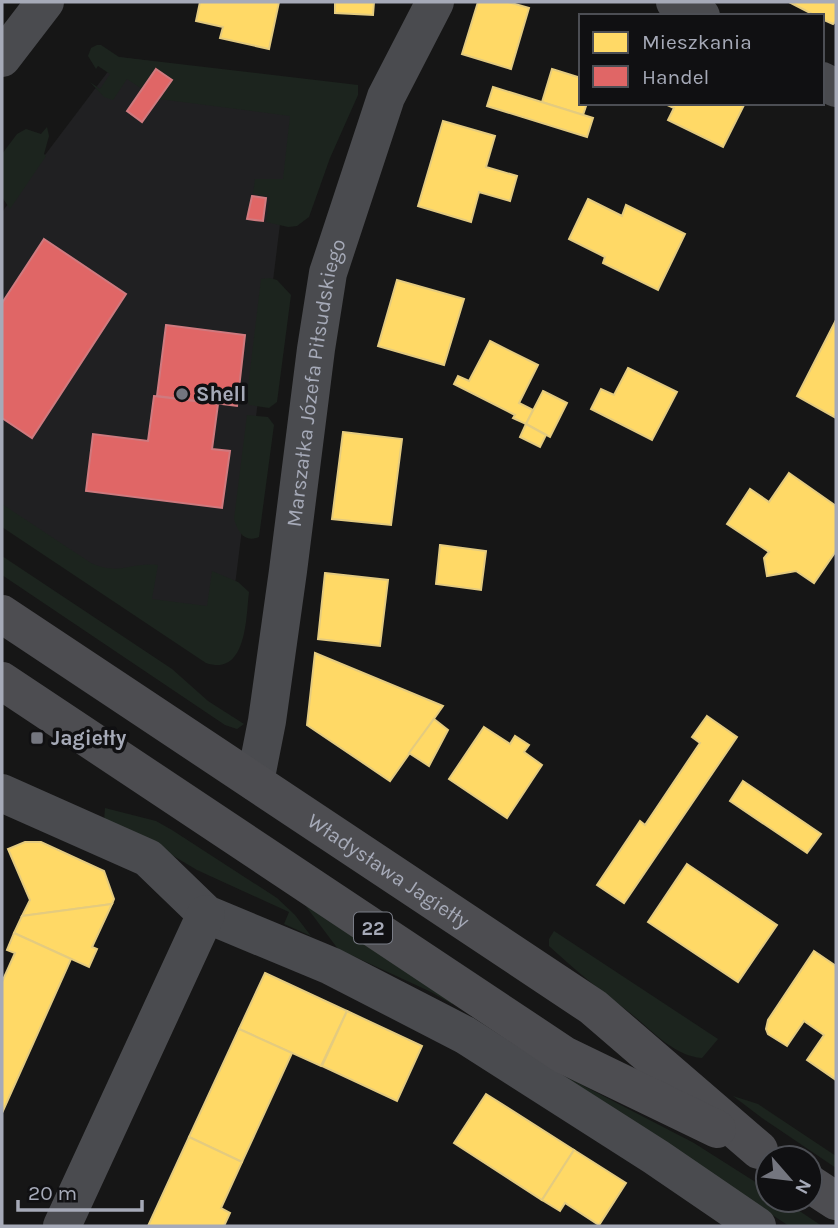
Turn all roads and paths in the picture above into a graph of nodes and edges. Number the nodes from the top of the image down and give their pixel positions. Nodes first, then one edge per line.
1 (45, 2) edge
2 (435, 2) edge
3 (675, 2) edge
4 (697, 14) edge
5 (2, 58) edge
6 (2, 614) edge
7 (2, 681) edge
8 (255, 782) junction
9 (2, 793) edge
10 (206, 914) junction
11 (754, 1145) edge
12 (754, 1149) edge
13 (62, 1226) edge
14 (757, 1226) edge

1 - 5 street
2 - 8 street, Marszałka Józefa Piłsudskiego
3 - 4 street
6 - 8 main road, Władysława Jagiełły / 22
7 - 12 main road, Władysława Jagiełły / 22
8 - 11 main road, Władysława Jagiełły / 22
9 - 10 street
10 - 13 street
10 - 14 street

